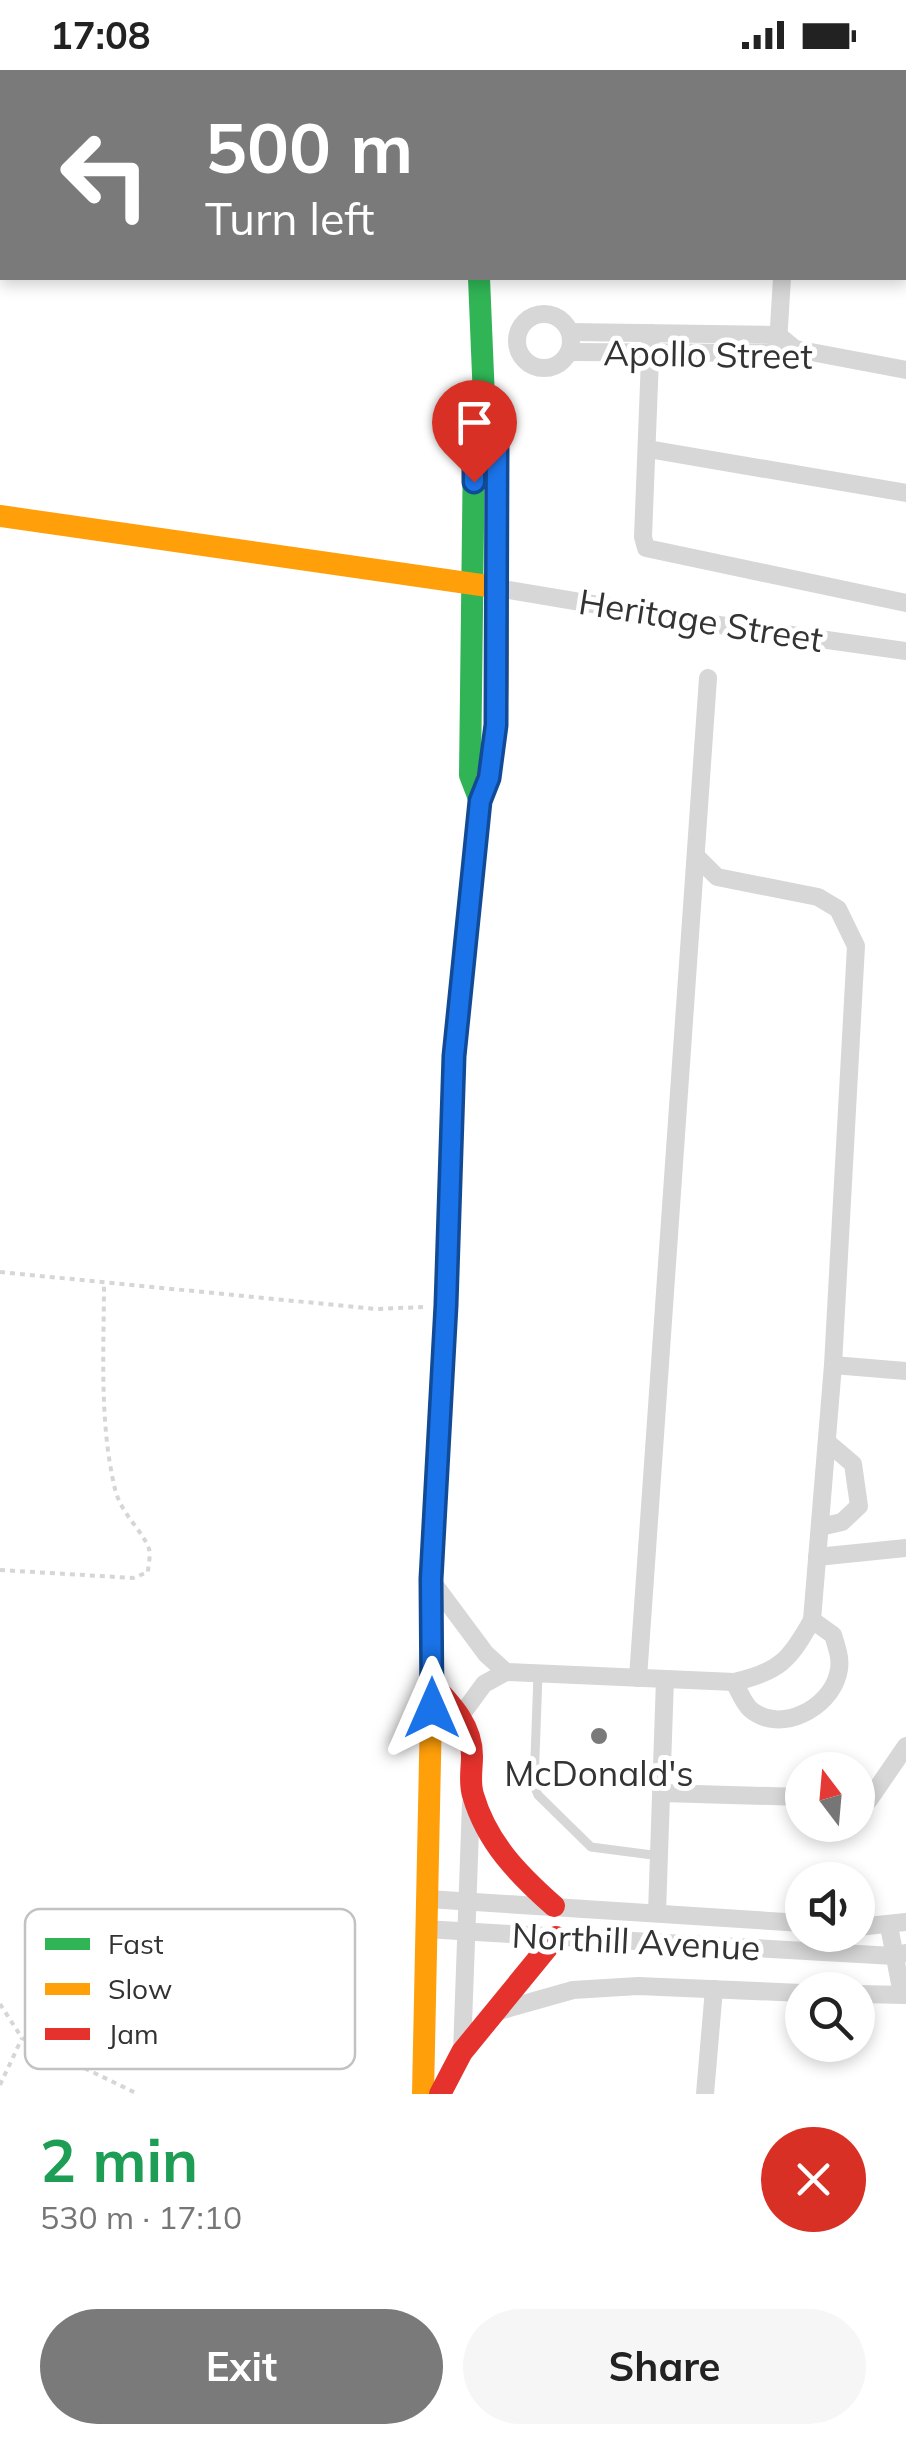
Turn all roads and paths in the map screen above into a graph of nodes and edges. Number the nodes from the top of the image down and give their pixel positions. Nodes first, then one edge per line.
1 (479, 280) edge
2 (782, 280) edge
3 (570, 332) junction
4 (481, 340) junction
5 (517, 340) junction
6 (651, 343) junction
7 (784, 346) junction
8 (569, 352) junction
9 (906, 370) edge
10 (484, 399) junction
11 (648, 449) junction
12 (906, 494) edge
13 (0, 516) edge
14 (471, 584) junction
15 (496, 588) junction
16 (906, 603) edge
17 (906, 651) edge
18 (708, 678) dead end
19 (480, 801) junction
20 (696, 856) junction
21 (0, 1272) edge
22 (104, 1282) junction
23 (446, 1305) junction
24 (833, 1365) junction
25 (906, 1371) edge
26 (827, 1442) junction
27 (820, 1527) junction
28 (906, 1548) edge
29 (818, 1557) junction
30 (0, 1570) edge
31 (431, 1579) junction
32 (812, 1620) junction
33 (506, 1672) junction
34 (538, 1674) junction
35 (638, 1678) junction
36 (665, 1679) junction
37 (734, 1682) junction
38 (432, 1684) junction
39 (462, 1714) junction
40 (906, 1746) edge
41 (471, 1789) junction
42 (875, 1791) edge
43 (662, 1793) junction
44 (785, 1797) edge
45 (660, 1856) junction
46 (428, 1899) junction
47 (467, 1901) junction
48 (554, 1906) junction
49 (657, 1914) junction
50 (785, 1922) edge
51 (898, 1924) edge
52 (426, 1929) junction
53 (466, 1932) junction
54 (556, 1936) junction
55 (900, 1954) edge
56 (714, 1989) junction
57 (785, 1992) edge
58 (875, 1994) edge
59 (904, 1994) edge
60 (0, 2004) edge
61 (498, 2011) junction
62 (22, 2038) junction
63 (25, 2039) edge
64 (462, 2052) junction
65 (86, 2069) edge
66 (0, 2085) edge
67 (138, 2094) edge
68 (423, 2094) edge
69 (440, 2094) edge
70 (705, 2094) edge

1 - 4 main road
2 - 7 street
3 - 5 street
3 - 6 street
3 - 8 street
4 - 5 street
4 - 10 main road
5 - 8 street
6 - 7 street, Apollo Street
6 - 8 street, Apollo Street
6 - 11 street
7 - 9 street, Apollo Street
10 - 14 main road
10 - 15 main road
11 - 12 street
11 - 16 street
13 - 14 main road
14 - 15 main road
14 - 19 main road
15 - 17 street, Heritage Street
15 - 19 main road
18 - 20 street
19 - 23 main road
20 - 24 street
20 - 35 street
21 - 22 path
22 - 23 path
22 - 30 path
23 - 31 main road
24 - 25 street
24 - 26 street
26 - 27 street
26 - 27 street
27 - 29 street
28 - 29 street
29 - 32 street
31 - 33 street
31 - 38 main road
32 - 37 street
32 - 37 street
33 - 34 street
33 - 39 street
34 - 35 street
34 - 45 lane
35 - 36 street
36 - 37 street
36 - 43 street
38 - 39 main road
38 - 46 main road
39 - 41 main road
40 - 42 street
41 - 47 street
41 - 48 main road
43 - 44 street
43 - 45 street
45 - 49 street
46 - 47 street, Northill Avenue
46 - 52 main road
47 - 48 street, Northill Avenue
47 - 53 street
48 - 49 street, Northill Avenue
49 - 50 street, Northill Avenue
51 - 55 street
52 - 53 street, Northill Avenue
52 - 68 main road
53 - 54 street, Northill Avenue
53 - 64 street
54 - 55 street, Northill Avenue
54 - 61 main road
55 - 59 street
56 - 57 street
56 - 61 street
56 - 70 street
58 - 59 street
60 - 62 path
61 - 64 main road
62 - 63 path
62 - 66 path
64 - 69 main road
65 - 67 path

